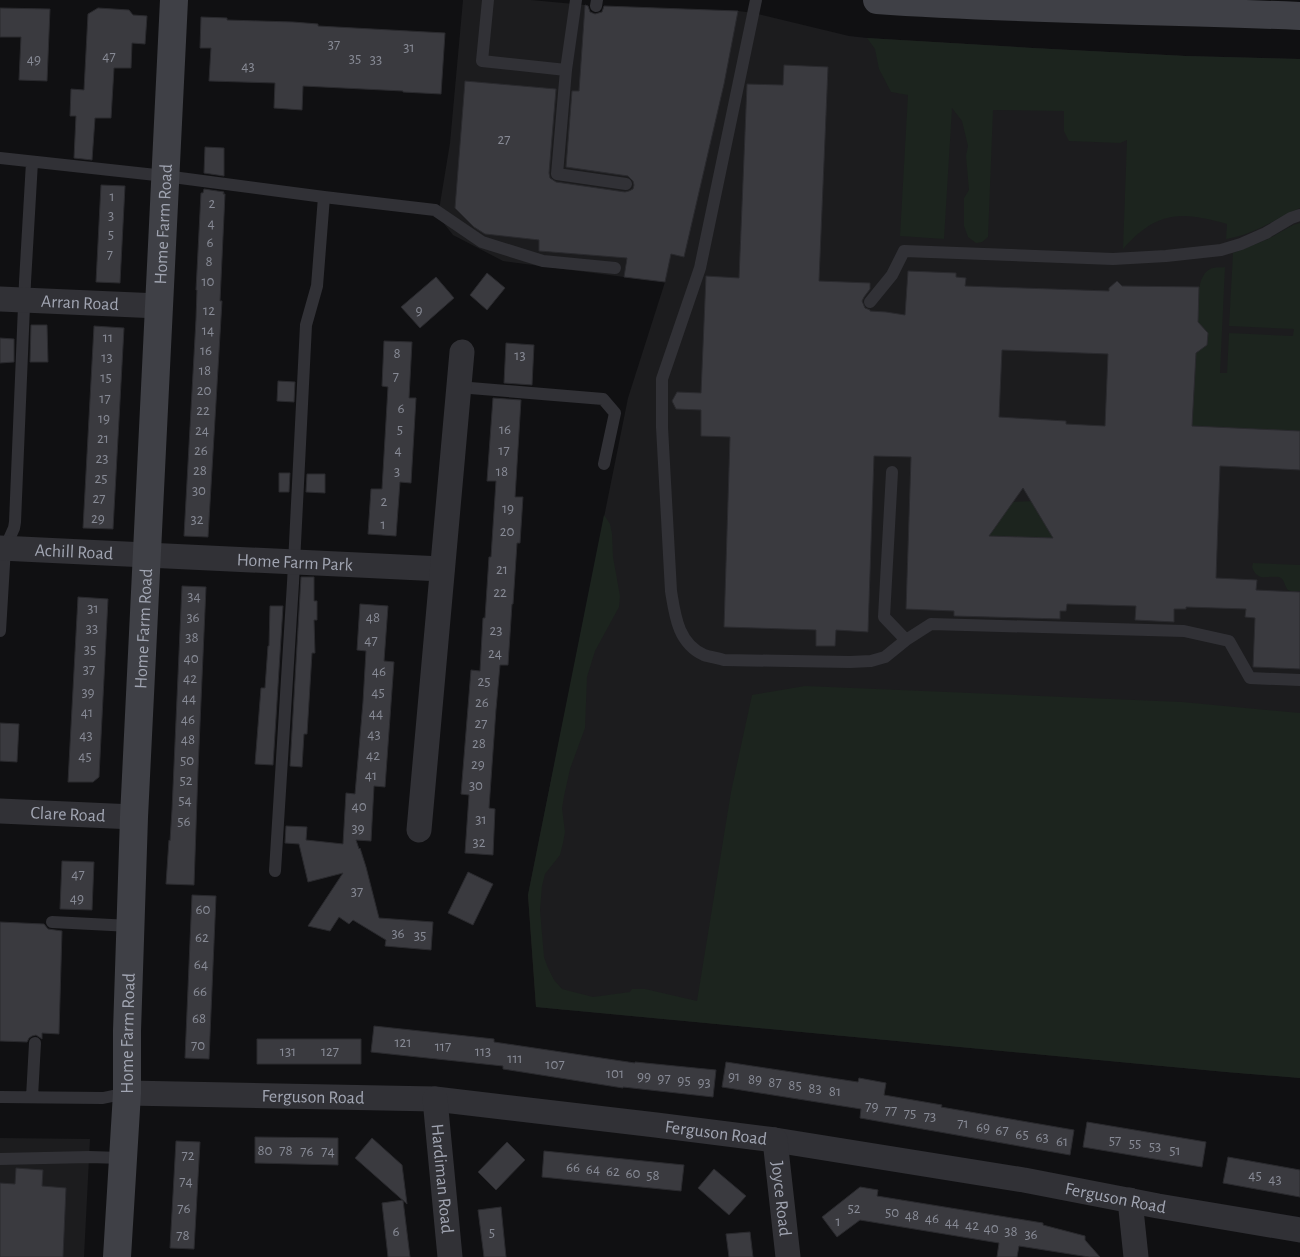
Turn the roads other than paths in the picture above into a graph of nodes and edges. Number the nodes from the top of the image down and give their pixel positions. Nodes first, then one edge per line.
1 (174, 0) edge
2 (488, 0) edge
3 (576, 0) edge
4 (756, 0) edge
5 (876, 0) edge
6 (1101, 5) edge
7 (1300, 16) edge
8 (566, 70) junction
9 (0, 158) edge
10 (32, 162) junction
11 (165, 176) junction
12 (626, 184) dead end
13 (324, 197) junction
14 (1300, 215) edge
15 (615, 268) dead end
16 (0, 299) edge
17 (24, 300) junction
18 (870, 302) dead end
19 (159, 306) junction
20 (462, 352) dead end
21 (458, 387) junction
22 (604, 464) dead end
23 (892, 472) dead end
24 (3, 548) edge
25 (146, 554) junction
26 (294, 562) junction
27 (442, 569) junction
28 (0, 631) edge
29 (906, 640) junction
30 (1300, 680) edge
31 (0, 811) edge
32 (134, 817) junction
33 (419, 830) dead end
34 (275, 871) dead end
35 (52, 922) dead end
36 (131, 926) junction
37 (35, 1043) dead end
38 (126, 1093) junction
39 (0, 1097) edge
40 (32, 1097) junction
41 (435, 1099) junction
42 (774, 1140) junction
43 (122, 1158) junction
44 (0, 1159) edge
45 (1130, 1200) junction
46 (1300, 1230) edge
47 (117, 1257) edge
48 (450, 1257) edge
49 (788, 1257) edge
50 (1136, 1257) edge

1 - 11 street, Home Farm Road
2 - 8 lane
3 - 8 lane
4 - 29 lane
5 - 6 street
6 - 7 street
8 - 12 lane
9 - 10 lane
10 - 11 lane
10 - 17 lane
11 - 13 lane
11 - 19 street, Home Farm Road
13 - 15 lane
13 - 26 lane
14 - 18 lane
16 - 17 street, Arran Road
17 - 19 street, Arran Road
17 - 24 lane
19 - 25 street, Home Farm Road
20 - 21 street
21 - 22 lane
21 - 27 street
23 - 29 lane
24 - 25 street, Achill Road
24 - 28 lane
25 - 26 street, Home Farm Park
25 - 32 street, Home Farm Road
26 - 27 street, Home Farm Park
26 - 34 lane
27 - 33 street
29 - 30 lane
31 - 32 street, Clare Road
32 - 36 street, Home Farm Road
35 - 36 lane
36 - 38 street, Home Farm Road
37 - 40 lane
38 - 40 lane
38 - 41 street, Ferguson Road
38 - 43 street, Home Farm Road
39 - 40 lane
41 - 42 street, Ferguson Road
41 - 48 street, Hardiman Road
42 - 45 street, Ferguson Road
42 - 49 street, Joyce Road
43 - 44 lane
43 - 47 street, Home Farm Road
45 - 46 street, Ferguson Road
45 - 50 street

